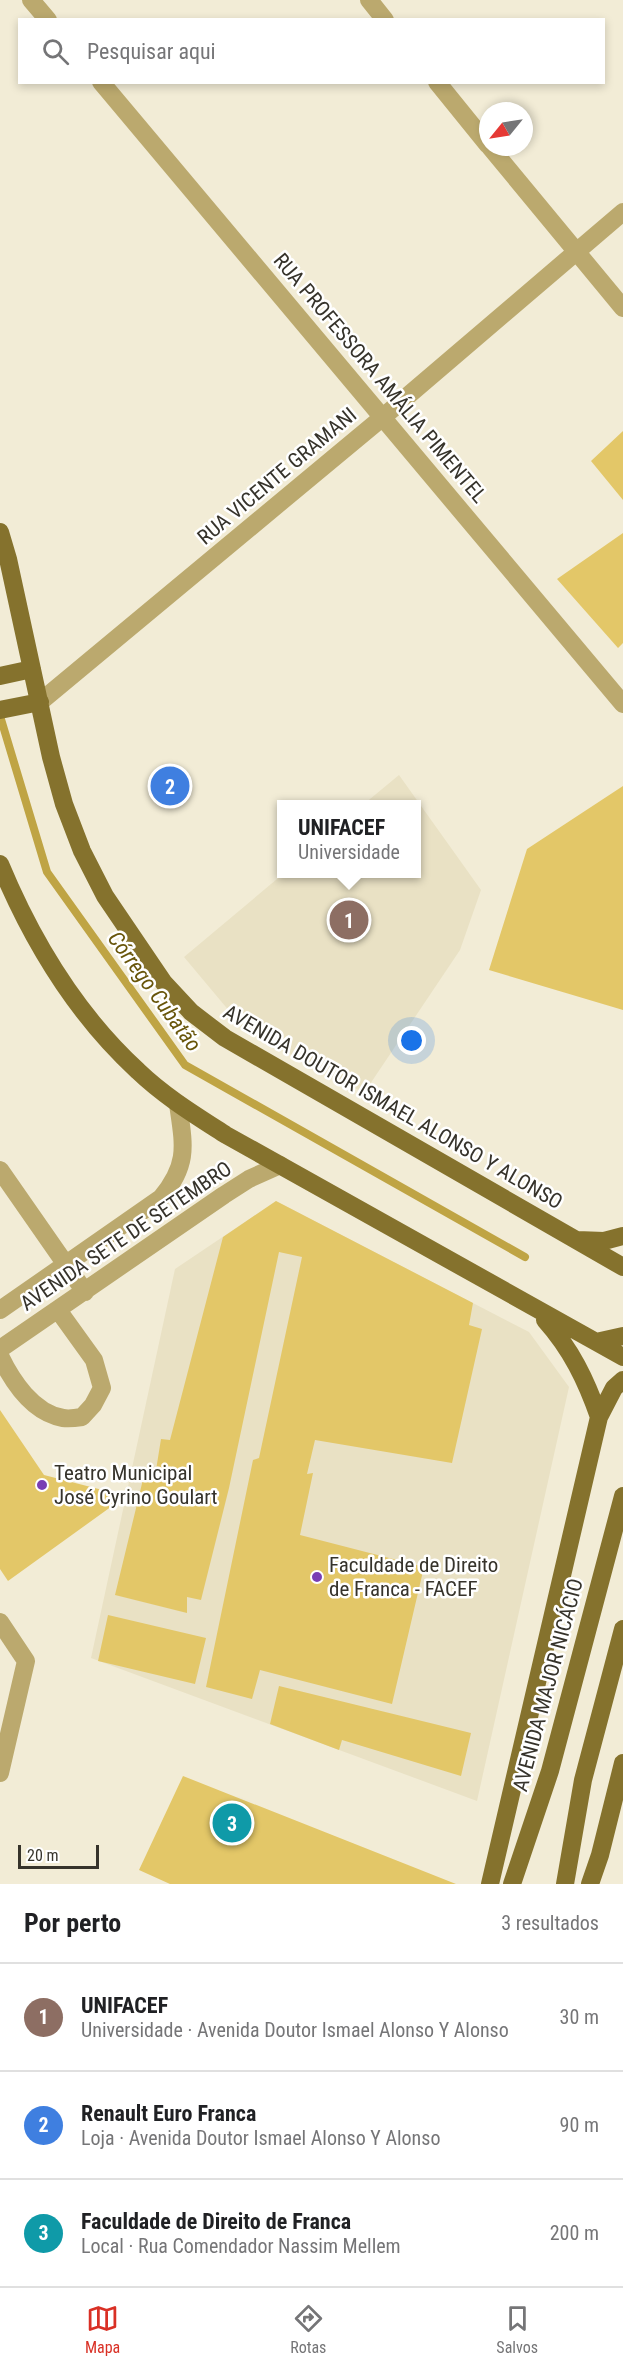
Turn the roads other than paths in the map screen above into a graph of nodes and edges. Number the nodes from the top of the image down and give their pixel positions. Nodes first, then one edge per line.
1 (32, 0) edge
2 (369, 0) edge
3 (46, 18) edge
4 (383, 18) edge
5 (103, 84) edge
6 (439, 84) edge
7 (479, 134) edge
8 (497, 156) edge
9 (623, 212) edge
10 (576, 252) junction
11 (623, 308) edge
12 (383, 417) junction
13 (0, 532) edge
14 (32, 669) junction
15 (6, 674) edge
16 (40, 702) junction
17 (623, 704) edge
18 (0, 710) edge
19 (0, 864) edge
20 (178, 1104) junction
21 (280, 1165) junction
22 (0, 1170) edge
23 (623, 1236) edge
24 (575, 1240) junction
25 (66, 1264) junction
26 (623, 1267) edge
27 (85, 1292) junction
28 (536, 1309) junction
29 (0, 1310) edge
30 (58, 1310) junction
31 (623, 1336) edge
32 (596, 1342) junction
33 (0, 1349) edge
34 (0, 1356) edge
35 (623, 1357) edge
36 (623, 1380) edge
37 (599, 1417) junction
38 (623, 1496) edge
39 (0, 1622) edge
40 (623, 1629) edge
41 (623, 1763) edge
42 (0, 1773) edge
43 (490, 1884) edge
44 (512, 1884) edge
45 (565, 1884) edge
46 (590, 1884) edge

1 - 3 street
2 - 4 street
5 - 12 street, RUA PROFESSORA AMÁLIA PIMENTEL
6 - 7 street
8 - 10 street
9 - 10 street, RUA VICENTE GRAMANI
10 - 11 street
10 - 12 street, RUA VICENTE GRAMANI
12 - 16 street, RUA VICENTE GRAMANI
12 - 17 street, RUA PROFESSORA AMÁLIA PIMENTEL
13 - 14 main road, AVENIDA DOUTOR ISMAEL ALONSO Y ALONSO
14 - 15 main road
14 - 16 main road, AVENIDA DOUTOR ISMAEL ALONSO Y ALONSO
16 - 18 main road
16 - 24 main road, AVENIDA DOUTOR ISMAEL ALONSO Y ALONSO
19 - 20 main road
20 - 21 main road
20 - 25 street, AVENIDA SETE DE SETEMBRO
21 - 27 street, AVENIDA SETE DE SETEMBRO
21 - 28 main road
22 - 25 street
23 - 24 main road
24 - 26 main road, AVENIDA DOUTOR ISMAEL ALONSO Y ALONSO
25 - 27 street
25 - 29 street, AVENIDA SETE DE SETEMBRO
27 - 30 street, AVENIDA SETE DE SETEMBRO
28 - 32 main road
28 - 37 main road
30 - 33 street, AVENIDA SETE DE SETEMBRO
30 - 34 street
31 - 32 main road
32 - 35 main road
36 - 37 main road
37 - 43 main road
38 - 44 main road, AVENIDA MAJOR NICÁCIO
39 - 42 street
40 - 45 main road
41 - 46 main road

